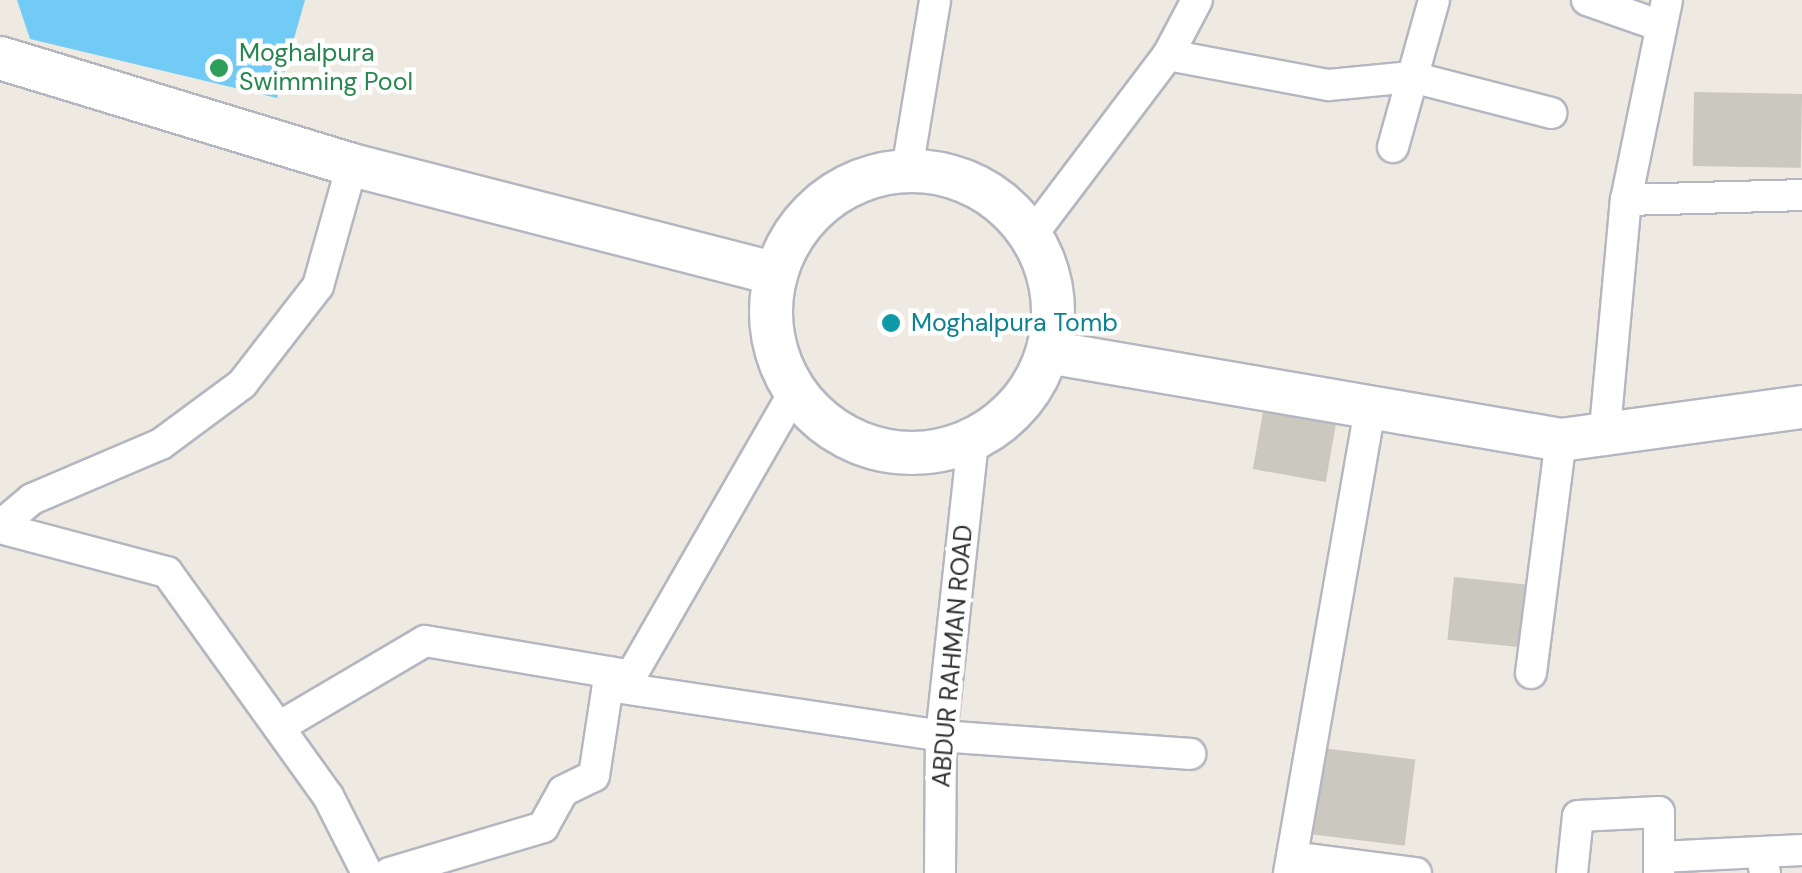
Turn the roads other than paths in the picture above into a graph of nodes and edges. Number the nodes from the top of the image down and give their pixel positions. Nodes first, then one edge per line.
1 (935, 0) edge
2 (1197, 0) edge
3 (1434, 0) edge
4 (1587, 0) edge
5 (1663, 12) edge
6 (1168, 54) junction
7 (0, 58) edge
8 (1412, 77) junction
9 (1551, 114) dead end
10 (1393, 147) dead end
11 (352, 165) junction
12 (906, 170) junction
13 (1802, 195) edge
14 (1626, 200) junction
15 (1031, 236) junction
16 (776, 274) junction
17 (1048, 352) junction
18 (796, 391) junction
19 (1371, 404) junction
20 (1802, 407) edge
21 (973, 440) junction
22 (1561, 440) junction
23 (1604, 440) junction
24 (0, 527) edge
25 (1531, 672) dead end
26 (609, 679) junction
27 (279, 727) junction
28 (940, 736) junction
29 (1190, 754) dead end
30 (1802, 850) edge
31 (1763, 862) edge
32 (1291, 865) edge
33 (1660, 865) edge
34 (366, 873) edge
35 (389, 873) edge
36 (940, 873) edge
37 (1416, 873) edge
38 (1572, 873) edge

1 - 12 street
2 - 6 street
3 - 8 street
4 - 5 street
5 - 14 street
6 - 8 street
6 - 15 street
7 - 11 street
8 - 9 street
8 - 10 street
11 - 16 street
11 - 24 street
12 - 15 street
12 - 16 street
13 - 14 street
14 - 23 street
15 - 17 street
16 - 18 street
17 - 19 street
17 - 21 street
18 - 21 street
18 - 26 street
19 - 22 street
19 - 32 street
20 - 23 street
21 - 28 street, ABDUR RAHMAN ROAD
22 - 23 street
22 - 25 street
24 - 27 street
26 - 27 street
26 - 28 street
26 - 35 street
27 - 34 street
28 - 29 street
28 - 36 street, ABDUR RAHMAN ROAD
30 - 31 street
31 - 33 street
32 - 37 street
33 - 38 street

